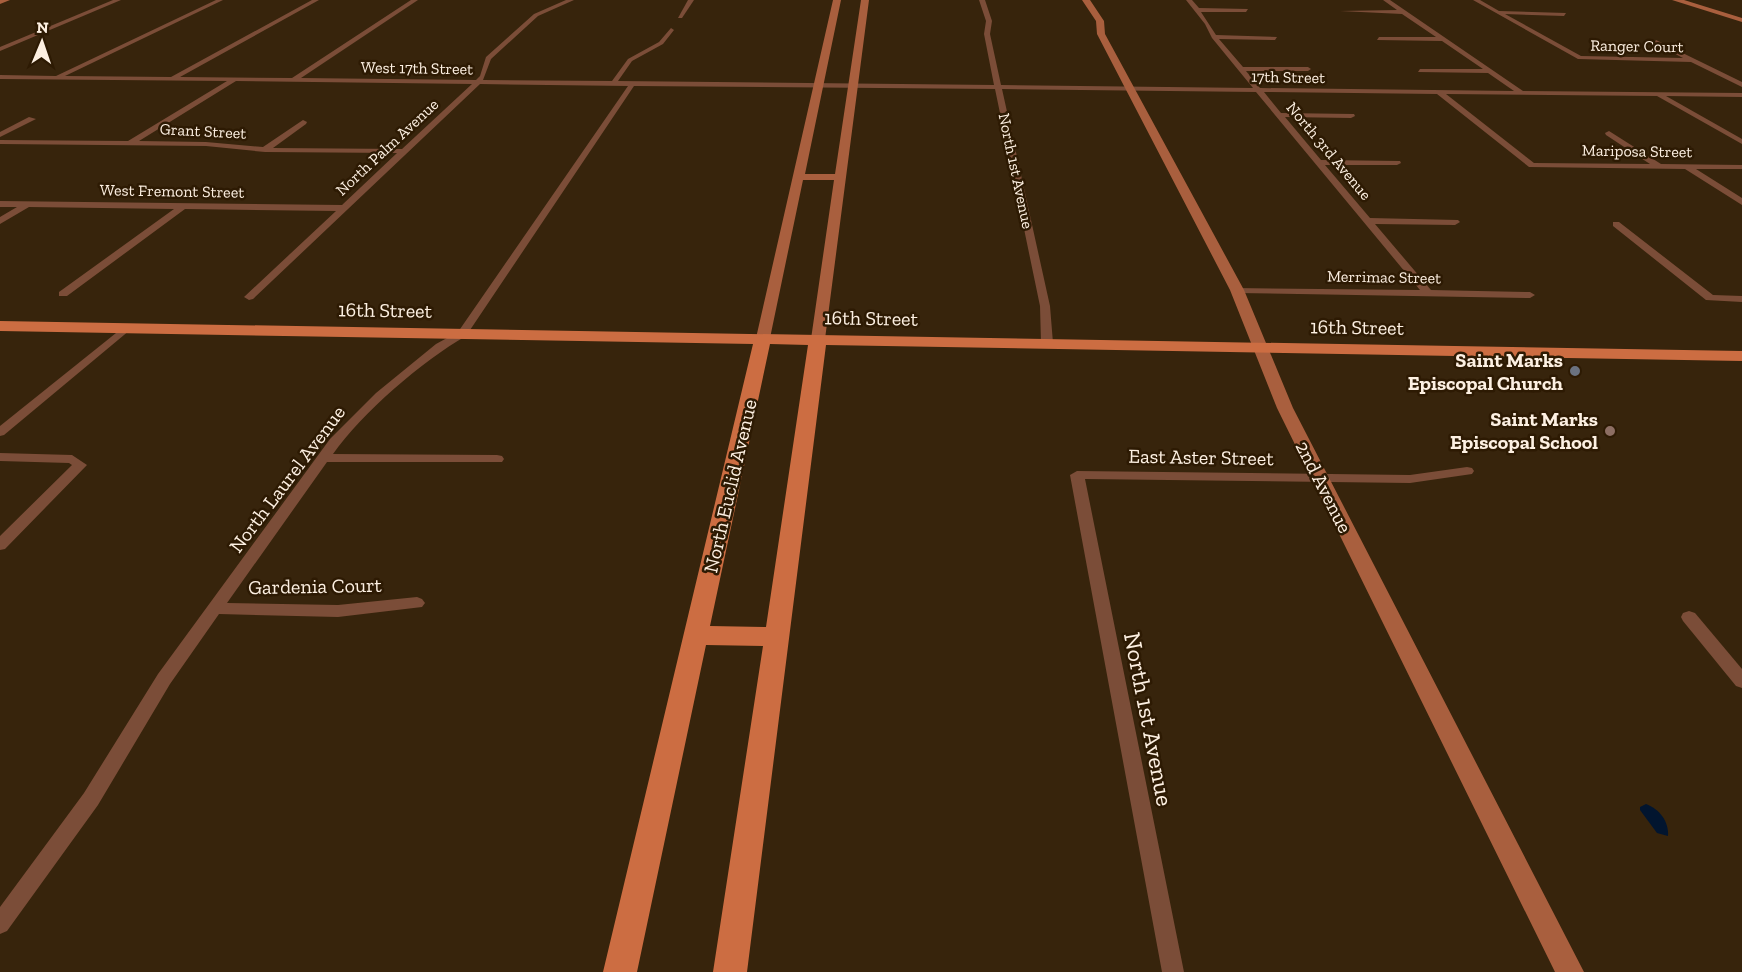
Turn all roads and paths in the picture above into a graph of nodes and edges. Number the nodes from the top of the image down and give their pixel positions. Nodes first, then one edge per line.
1 (6, 0) edge
2 (118, 0) edge
3 (220, 0) edge
4 (316, 0) edge
5 (415, 0) edge
6 (571, 0) edge
7 (691, 0) edge
8 (837, 0) edge
9 (866, 0) edge
10 (982, 0) edge
11 (1086, 0) edge
12 (1188, 0) edge
13 (1386, 0) edge
14 (1476, 0) edge
15 (1676, 0) edge
16 (0, 2) edge
17 (1198, 10) junction
18 (1246, 10) dead end
19 (1343, 11) dead end
20 (1403, 12) junction
21 (1498, 12) junction
22 (1564, 14) dead end
23 (680, 17) dead end
24 (1742, 21) edge
25 (671, 30) dead end
26 (1214, 37) junction
27 (1275, 38) dead end
28 (1379, 39) dead end
29 (1443, 39) junction
30 (1656, 42) dead end
31 (0, 49) edge
32 (1693, 60) junction
33 (1241, 69) junction
34 (1308, 69) dead end
35 (1420, 70) dead end
36 (1490, 71) junction
37 (0, 77) edge
38 (55, 78) junction
39 (171, 79) junction
40 (234, 80) junction
41 (294, 80) junction
42 (478, 82) junction
43 (613, 84) junction
44 (632, 84) junction
45 (1742, 85) edge
46 (818, 86) junction
47 (834, 86) joint
48 (853, 86) junction
49 (998, 88) junction
50 (1131, 89) junction
51 (1259, 90) junction
52 (1439, 92) junction
53 (1522, 93) junction
54 (1658, 95) junction
55 (1742, 95) edge
56 (1280, 115) junction
57 (1352, 116) dead end
58 (32, 119) dead end
59 (303, 122) dead end
60 (1609, 134) dead end
61 (0, 135) edge
62 (0, 142) edge
63 (1742, 142) edge
64 (128, 144) junction
65 (265, 150) junction
66 (404, 151) junction
67 (1319, 162) junction
68 (1397, 163) dead end
69 (1659, 166) junction
70 (1686, 166) junction
71 (1742, 167) edge
72 (798, 177) junction
73 (840, 177) junction
74 (1742, 202) edge
75 (0, 204) edge
76 (28, 204) junction
77 (183, 206) junction
78 (344, 208) junction
79 (0, 221) edge
80 (1367, 221) junction
81 (1455, 222) dead end
82 (1616, 224) dead end
83 (1237, 290) junction
84 (1427, 292) junction
85 (63, 294) dead end
86 (1530, 295) dead end
87 (249, 297) dead end
88 (1742, 299) edge
89 (0, 326) edge
90 (126, 328) junction
91 (462, 334) junction
92 (763, 338) junction
93 (818, 339) junction
94 (1047, 343) junction
95 (1260, 348) junction
96 (1742, 356) edge
97 (0, 432) edge
98 (0, 457) edge
99 (324, 458) junction
100 (497, 459) dead end
101 (1467, 471) dead end
102 (1077, 475) joint
103 (1319, 479) junction
104 (0, 545) edge
105 (417, 603) dead end
106 (214, 608) junction
107 (1689, 617) dead end
108 (697, 635) junction
109 (775, 637) junction
110 (1742, 681) edge
111 (0, 924) edge
112 (620, 972) edge
113 (730, 972) edge
114 (1173, 972) edge
115 (1570, 972) edge

1 - 16 main road
2 - 31 street
3 - 38 street
4 - 39 street
5 - 41 street
6 - 42 street, North Palm Avenue
7 - 23 street
8 - 46 main road, North Euclid Avenue
9 - 48 main road
10 - 49 street, North 1st Avenue
11 - 50 main road, 2nd Avenue
12 - 17 street, North 3rd Avenue
13 - 20 street
14 - 21 street
15 - 24 main road
17 - 18 street
17 - 26 street, North 3rd Avenue
19 - 20 street
20 - 29 street
21 - 22 street
21 - 32 street, Ranger Court
25 - 43 street
26 - 27 street
26 - 33 street, North 3rd Avenue
28 - 29 street
29 - 36 street
30 - 32 street
32 - 45 street
33 - 34 street
33 - 51 street, North 3rd Avenue
35 - 36 street
36 - 53 street
37 - 38 street, West 17th Street
38 - 39 street, West 17th Street
39 - 40 street, West 17th Street
40 - 41 street, West 17th Street
40 - 64 street
41 - 42 street, West 17th Street
42 - 43 street, West 17th Street
42 - 66 street, North Palm Avenue
43 - 44 street, West 17th Street
44 - 46 street, West 17th Street
44 - 91 street, North Laurel Avenue
46 - 47 street, West 17th Street
46 - 72 main road, North Euclid Avenue
47 - 48 street, 17th Street
48 - 49 street, 17th Street
48 - 73 main road
49 - 50 street, 17th Street
49 - 94 street, North 1st Avenue
50 - 51 street, 17th Street
50 - 83 main road, 2nd Avenue
51 - 52 street, 17th Street
51 - 56 street, North 3rd Avenue
52 - 53 street, 17th Street
52 - 69 street, Mariposa Street
53 - 54 street, 17th Street
54 - 55 street, 17th Street
54 - 63 street
56 - 57 street
56 - 67 street, North 3rd Avenue
58 - 61 street
59 - 65 street
60 - 69 street
62 - 64 street, Grant Street
64 - 65 street, Grant Street
65 - 66 street, Grant Street
66 - 78 street, North Palm Avenue
67 - 68 street
67 - 80 street, North 3rd Avenue
69 - 70 street, Mariposa Street
70 - 71 street, Mariposa Street
70 - 74 street
72 - 73 main road
72 - 92 main road, North Euclid Avenue
73 - 93 main road
75 - 76 street, West Fremont Street
76 - 77 street, West Fremont Street
76 - 79 street
77 - 78 street, West Fremont Street
77 - 85 street
78 - 87 street, North Palm Avenue
80 - 81 street
80 - 84 street, North 3rd Avenue
82 - 88 street
83 - 84 street, Merrimac Street
83 - 95 main road, 2nd Avenue
84 - 86 street, Merrimac Street
89 - 90 main road, 16th Street
90 - 91 main road, 16th Street
90 - 97 street
91 - 92 main road, 16th Street
91 - 99 street, North Laurel Avenue
92 - 93 main road, 16th Street
92 - 108 main road, North Euclid Avenue
93 - 94 main road, 16th Street
93 - 109 main road
94 - 95 main road, 16th Street
95 - 96 main road, 16th Street
95 - 103 main road, 2nd Avenue
98 - 104 street
99 - 100 street
99 - 106 street, North Laurel Avenue
101 - 103 street, East Aster Street
102 - 103 street, East Aster Street
102 - 114 street, North 1st Avenue
103 - 115 main road, 2nd Avenue
105 - 106 street, Gardenia Court
106 - 111 street, North Laurel Avenue
107 - 110 street
108 - 109 main road
108 - 112 main road, North Euclid Avenue
109 - 113 main road

